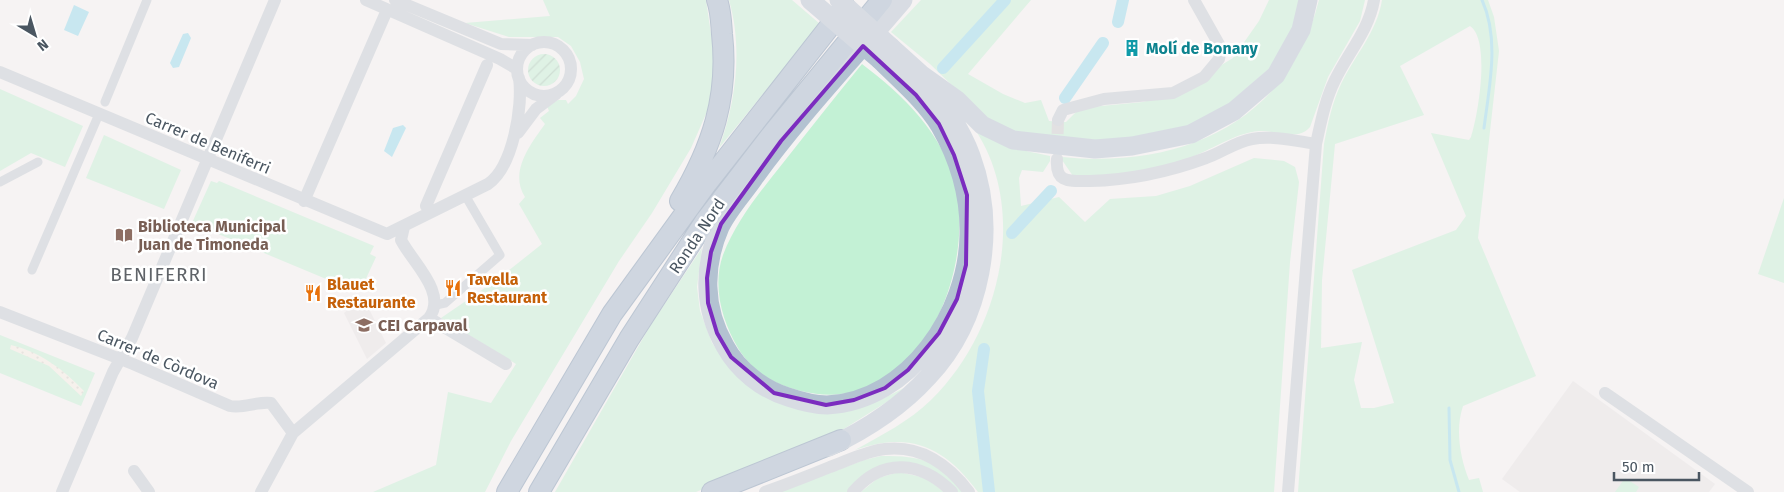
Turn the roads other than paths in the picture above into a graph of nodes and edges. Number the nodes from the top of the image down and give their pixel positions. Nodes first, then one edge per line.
1 (147, 0) edge
2 (266, 0) edge
3 (275, 0) edge
4 (366, 0) edge
5 (395, 0) edge
6 (717, 0) edge
7 (810, 0) edge
8 (839, 0) edge
9 (851, 0) edge
10 (882, 0) edge
11 (903, 0) edge
12 (1194, 0) edge
13 (1308, 0) edge
14 (1374, 0) edge
15 (387, 10) junction
16 (532, 45) junction
17 (886, 54) junction
18 (487, 65) dead end
19 (0, 72) edge
20 (518, 73) junction
21 (922, 75) junction
22 (560, 91) junction
23 (105, 102) dead end
24 (99, 114) junction
25 (1058, 120) dead end
26 (1316, 144) junction
27 (509, 151) junction
28 (204, 159) junction
29 (1056, 159) tunnel mouth
30 (38, 162) dead end
31 (0, 182) edge
32 (465, 195) junction
33 (304, 201) junction
34 (426, 206) dead end
35 (404, 227) junction
36 (32, 270) dead end
37 (433, 311) junction
38 (0, 312) edge
39 (612, 314) junction
40 (120, 359) junction
41 (506, 364) dead end
42 (1605, 393) dead end
43 (293, 433) junction
44 (842, 440) junction
45 (134, 471) dead end
46 (64, 490) edge
47 (149, 492) edge
48 (260, 492) edge
49 (508, 492) edge
50 (539, 492) edge
51 (712, 492) edge
52 (733, 492) edge
53 (765, 492) edge
54 (853, 492) edge
55 (952, 492) edge
56 (970, 492) edge
57 (1288, 492) edge
58 (1748, 492) edge

1 - 23 street
2 - 28 street
3 - 28 street
4 - 15 street
5 - 16 street
6 - 39 highway
7 - 17 main road, bridge
8 - 17 main road, bridge
9 - 39 highway, Ronda Nord
10 - 50 highway, Ronda Nord
11 - 17 main road
12 - 25 street
13 - 21 main road
14 - 26 street
15 - 20 street
15 - 33 street
16 - 20 street
16 - 22 street
17 - 21 main road
18 - 34 street
19 - 24 street, Carrer de Beniferri
20 - 22 street
20 - 27 street, Carrer de Beniferri
21 - 44 main road
22 - 27 street, Carrer de Beniferri
24 - 28 street, Carrer de Beniferri
24 - 36 street
26 - 29 street
26 - 57 street
27 - 32 street, Carrer de Beniferri
28 - 33 street, Carrer de Beniferri
28 - 40 street
30 - 31 street
32 - 35 street, Carrer de Beniferri
32 - 37 street
33 - 35 street, Carrer de Beniferri
35 - 37 street
37 - 41 street
37 - 43 street
38 - 40 street, Carrer de Còrdova
39 - 49 highway, Ronda Nord
40 - 43 street, Carrer de Còrdova
40 - 46 street
42 - 58 street
43 - 48 street
44 - 51 highway
44 - 52 main road
45 - 47 street
53 - 56 street
54 - 55 street

